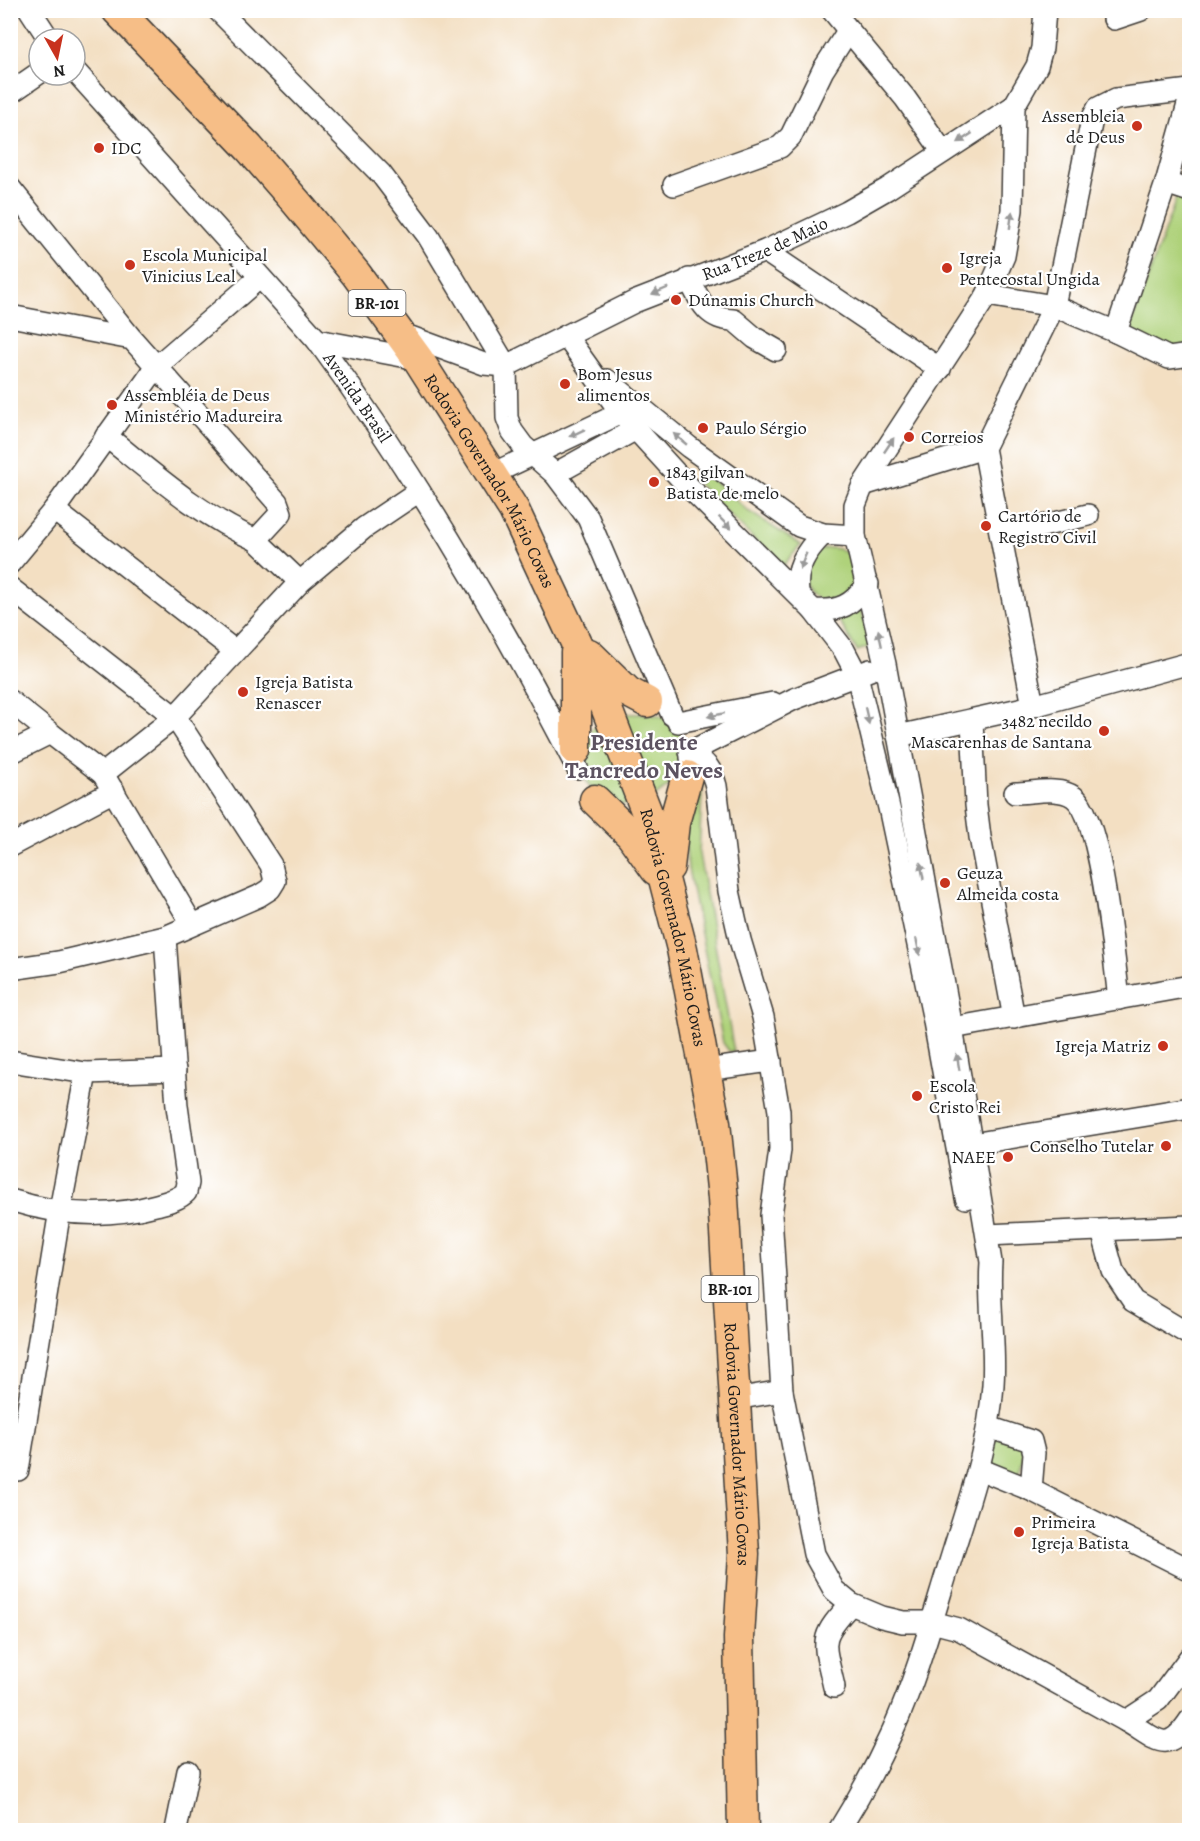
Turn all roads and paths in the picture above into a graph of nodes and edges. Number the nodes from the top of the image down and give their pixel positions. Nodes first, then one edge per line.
1 (30, 10) edge
2 (117, 10) edge
3 (218, 10) edge
4 (832, 10) edge
5 (1045, 10) edge
6 (1140, 10) edge
7 (1114, 19) dead end
8 (42, 27) edge
9 (848, 31) junction
10 (27, 81) edge
11 (87, 84) edge
12 (1190, 90) edge
13 (10, 93) edge
14 (1190, 97) edge
15 (1014, 106) junction
16 (943, 152) junction
17 (1166, 183) junction
18 (674, 185) dead end
19 (10, 188) edge
20 (1190, 191) edge
21 (765, 251) junction
22 (259, 278) junction
23 (689, 279) junction
24 (987, 295) junction
25 (1054, 306) junction
26 (10, 316) edge
27 (1116, 332) junction
28 (400, 333) junction
29 (566, 336) junction
30 (132, 339) junction
31 (317, 340) junction
32 (776, 350) dead end
33 (1190, 355) edge
34 (418, 359) junction
35 (157, 366) junction
36 (506, 366) junction
37 (591, 368) junction
38 (940, 369) junction
39 (621, 413) junction
40 (636, 429) junction
41 (106, 436) junction
42 (984, 448) junction
43 (533, 453) junction
44 (492, 474) junction
45 (555, 474) junction
46 (863, 485) junction
47 (419, 491) junction
48 (54, 510) junction
49 (1088, 515) dead end
50 (823, 534) junction
51 (855, 536) junction
52 (1001, 536) junction
53 (256, 540) junction
54 (10, 563) edge
55 (300, 582) junction
56 (868, 584) junction
57 (10, 588) edge
58 (798, 593) junction
59 (813, 610) junction
60 (576, 640) junction
61 (235, 651) junction
62 (1190, 663) edge
63 (885, 664) junction
64 (857, 675) junction
65 (794, 699) junction
66 (10, 701) edge
67 (1033, 706) junction
68 (606, 707) junction
69 (666, 713) junction
70 (174, 717) junction
71 (972, 720) junction
72 (50, 733) junction
73 (898, 736) junction
74 (10, 753) edge
75 (577, 759) junction
76 (689, 762) junction
77 (109, 783) junction
78 (1015, 794) dead end
79 (595, 800) junction
80 (900, 810) junction
81 (647, 813) junction
82 (10, 846) edge
83 (668, 888) junction
84 (192, 924) junction
85 (165, 937) junction
86 (10, 969) edge
87 (1190, 986) edge
88 (1119, 999) junction
89 (1014, 1018) junction
90 (952, 1028) junction
91 (10, 1061) edge
92 (771, 1061) junction
93 (175, 1070) junction
94 (706, 1070) junction
95 (86, 1073) junction
96 (956, 1096) junction
97 (1190, 1108) edge
98 (972, 1144) junction
99 (10, 1200) edge
100 (60, 1210) junction
101 (1190, 1226) edge
102 (1102, 1231) junction
103 (987, 1235) junction
104 (989, 1286) junction
105 (1190, 1335) edge
106 (782, 1391) junction
107 (735, 1399) junction
108 (987, 1427) junction
109 (979, 1468) junction
110 (18, 1470) dead end
111 (1031, 1490) junction
112 (1190, 1570) edge
113 (851, 1604) junction
114 (932, 1622) junction
115 (1190, 1657) edge
116 (1183, 1683) edge
117 (834, 1687) dead end
118 (1190, 1720) edge
119 (1126, 1721) junction
120 (188, 1771) dead end
121 (176, 1830) edge
122 (743, 1830) edge
123 (839, 1830) edge

1 - 8 street
2 - 28 highway, Rodovia Governador Mário Covas / BR-101
3 - 36 street
4 - 9 street
5 - 15 street
6 - 7 street
9 - 16 street
9 - 18 street
10 - 13 street
11 - 22 street, Avenida Brasil
12 - 25 street
14 - 17 street
15 -> 16 street, Rua Treze de Maio
24 -> 15 street
16 - 21 street, Rua Treze de Maio
17 - 20 street
17 - 27 street
19 - 30 street
21 - 23 street, Rua Treze de Maio
21 - 38 street
22 - 31 street, Avenida Brasil
22 - 35 street
23 -> 29 street, Rua Treze de Maio
23 - 32 street
24 - 25 street
24 - 38 street
25 - 27 street
25 - 42 street
26 - 30 street
27 - 33 street
28 - 34 highway, Rodovia Governador Mário Covas / BR-101
28 - 36 street
29 - 36 street, Rua Treze de Maio
29 - 37 street
30 - 35 street
31 - 34 street
31 - 47 street, Avenida Brasil
34 - 44 highway, Rodovia Governador Mário Covas / BR-101
35 - 41 street
35 - 53 street
36 - 43 street
37 - 39 street
50 -> 37 street
46 -> 38 street
39 - 40 street
39 -> 43 street
40 - 45 street
40 -> 58 street
41 - 48 street
41 - 53 street
42 - 46 street
42 - 52 street
43 - 44 street
43 - 45 street
44 - 60 highway, Rodovia Governador Mário Covas / BR-101
45 - 69 street
46 - 51 street
47 - 55 street
47 - 75 street, Avenida Brasil
48 - 54 street
48 - 61 street
49 - 52 street
50 - 51 street
50 -> 58 street
51 - 56 street
52 - 67 street
53 - 55 street
55 - 61 street
56 - 59 street
63 -> 56 street
57 - 70 street
58 - 59 street
59 - 64 street
60 - 68 highway, Rodovia Governador Mário Covas / BR-101
60 - 69 highway
60 - 75 highway
61 - 70 street
62 - 67 street
63 - 64 street
63 - 73 street
64 - 65 street
64 -> 80 street
65 -> 69 street
65 - 76 street
66 - 72 street
67 - 71 street
68 - 69 street
68 - 75 street
68 - 81 highway, Rodovia Governador Mário Covas / BR-101
69 - 76 street
70 - 77 street
70 - 84 street
71 - 73 street
71 - 89 street
72 - 74 street
72 - 77 street
73 - 80 street
75 - 79 street, Avenida Brasil
76 - 81 street
76 - 83 highway
76 - 92 street
77 - 82 street
77 - 84 street
78 - 88 street
79 - 81 street
79 - 83 highway
90 -> 80 street
80 -> 96 street
81 - 83 highway, Rodovia Governador Mário Covas / BR-101
83 - 94 highway, Rodovia Governador Mário Covas / BR-101
84 - 85 street
85 - 86 street
85 - 93 street
87 - 88 street
88 - 89 street
89 - 90 street
96 -> 90 street
91 - 95 street
92 - 94 street
92 - 106 street
93 - 95 street
93 - 100 street
94 - 107 highway, Rodovia Governador Mário Covas / BR-101
95 - 100 street
96 - 98 street
96 - 104 street
97 - 98 street
98 - 103 street
99 - 100 street
100 - 110 street
101 - 102 street
102 - 103 street
102 - 105 street
103 - 104 street
104 - 108 street
106 - 107 street
106 - 113 street
107 - 122 highway, Rodovia Governador Mário Covas / BR-101
108 - 109 street
108 - 111 street
109 - 111 street
109 - 114 street
111 - 112 street
113 - 114 street
113 - 117 street
114 - 119 street
114 - 123 street
115 - 116 street
116 - 119 street
118 - 119 street
120 - 121 street

